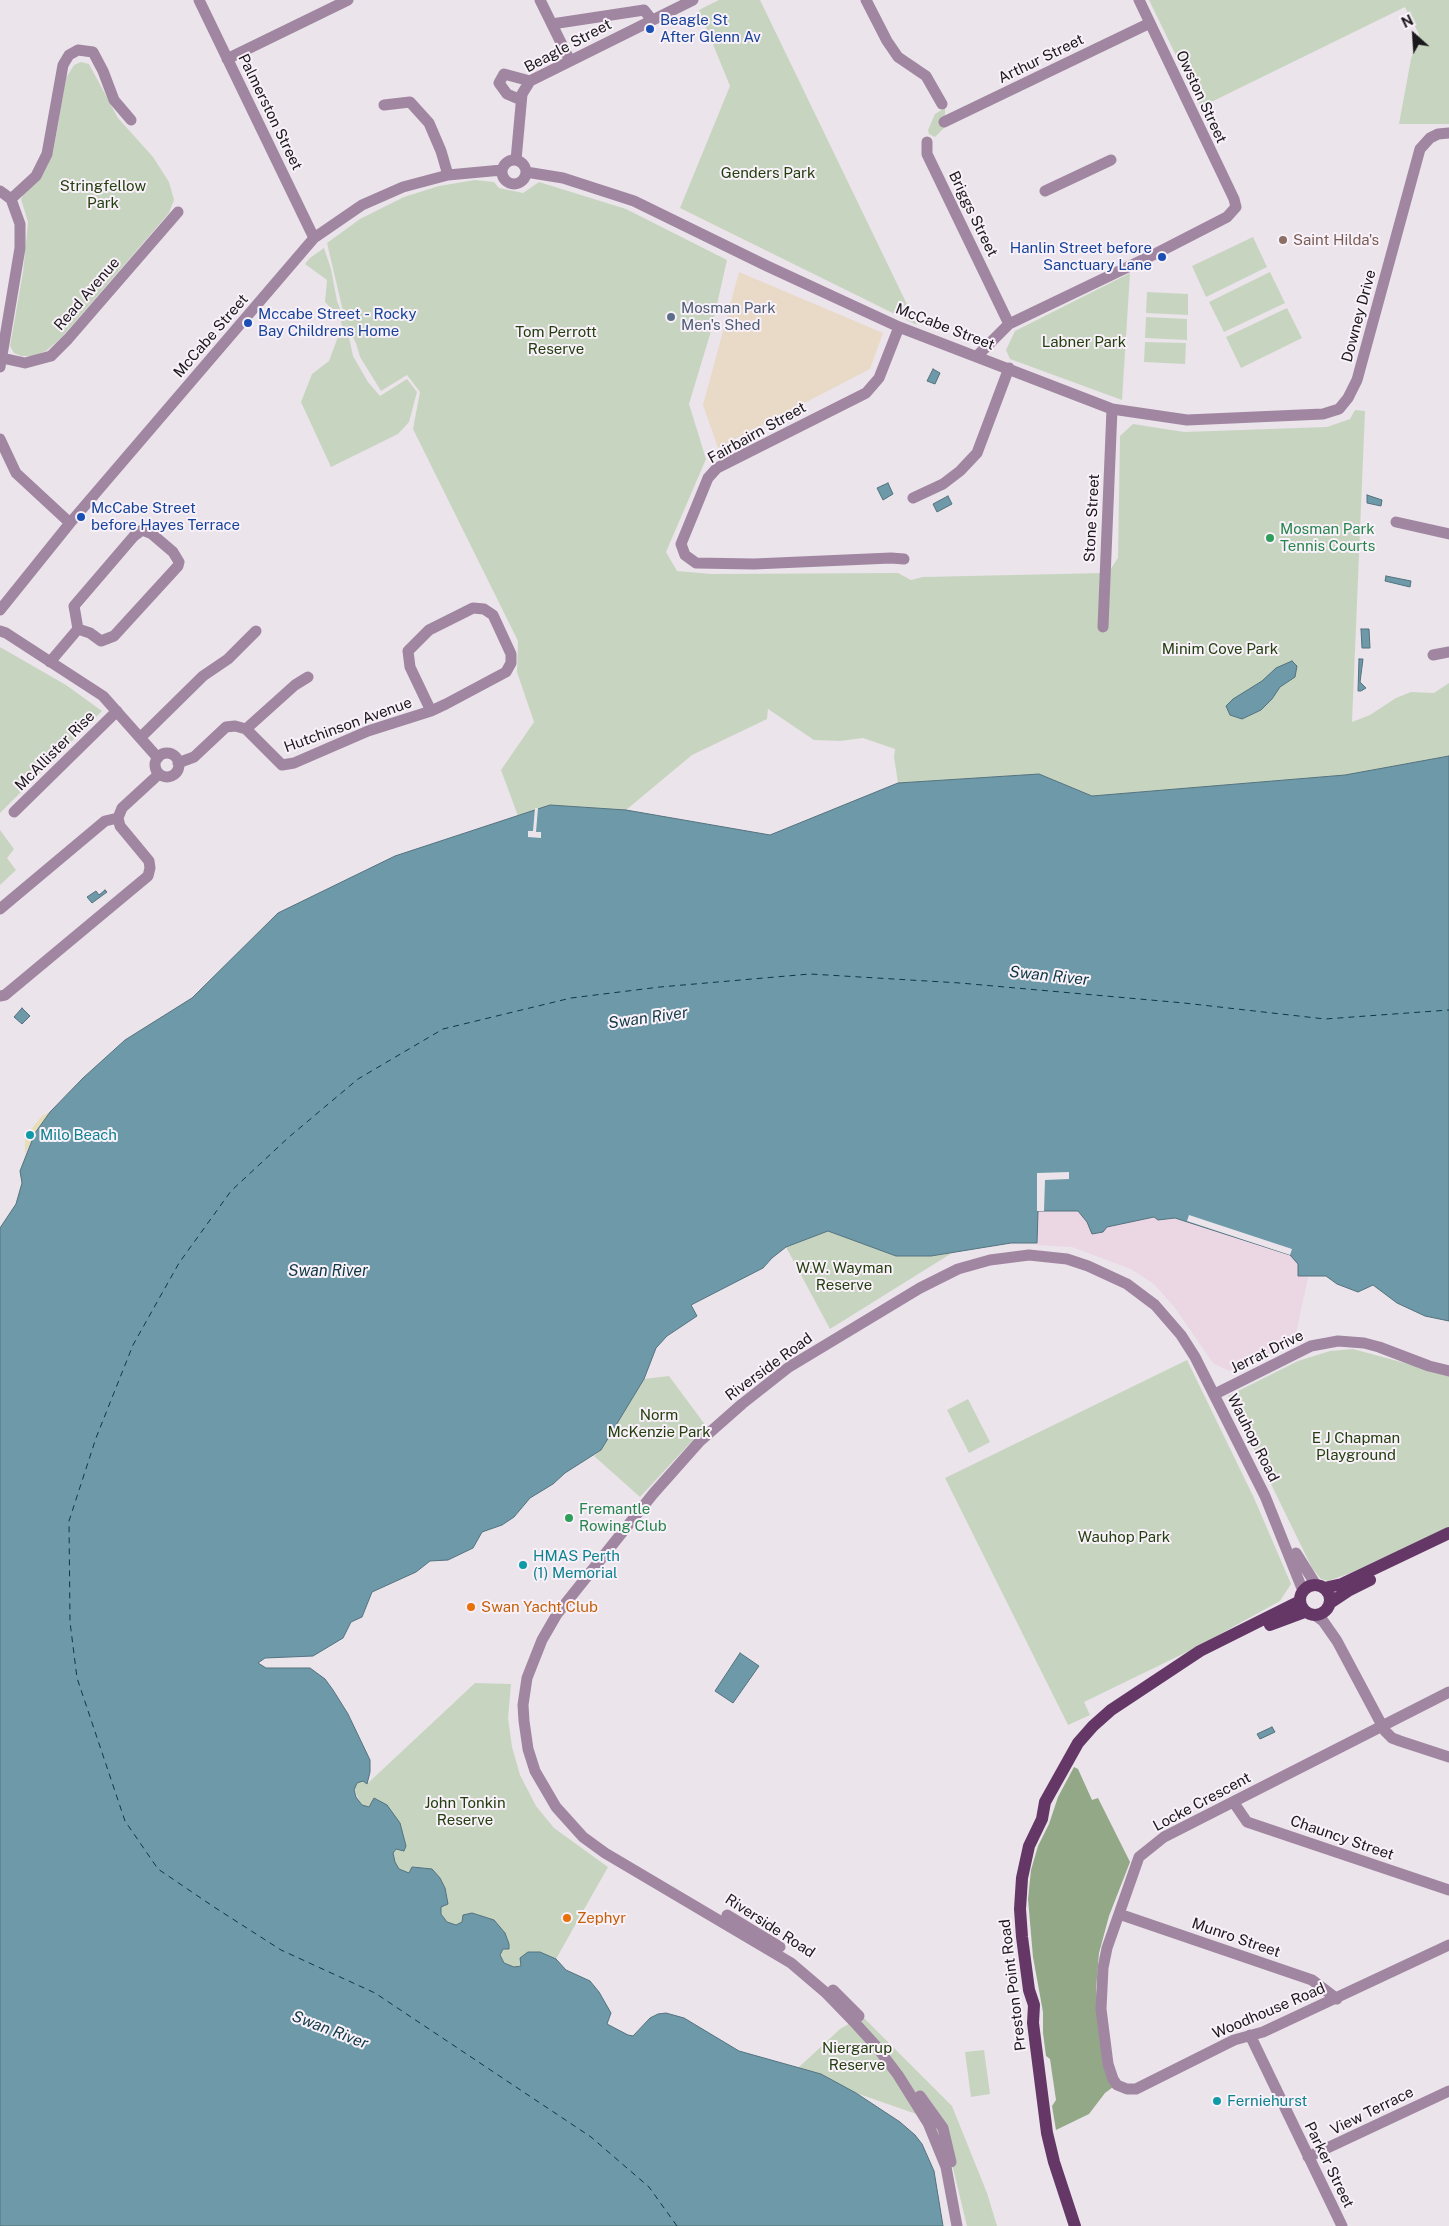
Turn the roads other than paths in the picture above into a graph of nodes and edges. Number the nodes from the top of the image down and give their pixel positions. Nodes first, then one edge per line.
1 (199, 0) edge
2 (348, 0) edge
3 (540, 0) edge
4 (692, 0) edge
5 (866, 0) edge
6 (1139, 0) edge
7 (652, 20) junction
8 (1150, 23) junction
9 (552, 24) junction
10 (227, 58) junction
11 (570, 61) junction
12 (530, 80) junction
13 (522, 100) junction
14 (942, 104) dead end
15 (384, 105) dead end
16 (131, 120) dead end
17 (944, 122) dead end
18 (1449, 133) edge
19 (927, 142) dead end
20 (516, 160) junction
21 (1111, 160) dead end
22 (502, 170) junction
23 (526, 172) junction
24 (448, 175) junction
25 (0, 191) edge
26 (1045, 191) dead end
27 (11, 199) junction
28 (178, 212) dead end
29 (314, 238) junction
30 (5, 301) edge
31 (1009, 324) junction
32 (899, 327) junction
33 (995, 340) junction
34 (977, 356) junction
35 (991, 362) junction
36 (1, 363) edge
37 (1009, 368) junction
38 (1357, 380) joint
39 (1112, 409) junction
40 (0, 439) edge
41 (913, 498) dead end
42 (70, 522) junction
43 (1396, 522) dead end
44 (1449, 534) edge
45 (904, 559) dead end
46 (0, 610) edge
47 (0, 618) edge
48 (1103, 627) dead end
49 (78, 629) junction
50 (256, 631) dead end
51 (0, 632) edge
52 (1449, 652) edge
53 (1433, 654) dead end
54 (50, 662) junction
55 (308, 677) dead end
56 (117, 711) junction
57 (431, 711) junction
58 (246, 729) junction
59 (140, 738) junction
60 (158, 758) junction
61 (178, 763) junction
62 (159, 774) junction
63 (14, 812) dead end
64 (118, 818) junction
65 (0, 909) edge
66 (0, 996) edge
67 (1449, 1371) edge
68 (1214, 1394) junction
69 (1266, 1496) junction
70 (1449, 1533) edge
71 (1449, 1542) edge
72 (1320, 1587) junction
73 (1313, 1605) junction
74 (1449, 1692) edge
75 (1383, 1726) junction
76 (1449, 1758) edge
77 (1234, 1803) junction
78 (576, 1829) junction
79 (1449, 1890) edge
80 (1119, 1914) junction
81 (1449, 1945) edge
82 (1337, 1999) junction
83 (1250, 2035) junction
84 (1127, 2089) joint
85 (1449, 2091) edge
86 (1308, 2157) junction
87 (957, 2226) edge
88 (963, 2226) edge
89 (1076, 2226) edge
90 (1082, 2226) edge
91 (1342, 2226) edge

1 - 10 street, Palmerston Street
2 - 10 street
3 - 9 street
4 - 7 street, Beagle Street
5 - 14 street
6 - 8 street, Owston Street
7 - 9 street
7 - 11 street, Beagle Street
8 - 17 street, Arthur Street
8 - 31 street, Owston Street
9 - 11 street
10 - 29 street, Palmerston Street
11 - 12 street, Beagle Street
12 - 13 street, Beagle Street
12 - 13 street
13 - 20 street, Beagle Street
15 - 24 street
16 - 27 street
18 - 38 street, Downey Drive
19 - 31 street, Briggs Street
20 - 22 street
20 - 23 street
21 - 26 street
22 - 23 street
22 - 24 street, McCabe Street
23 - 32 street, McCabe Street
24 - 29 street, McCabe Street
25 - 27 street
27 - 30 street
28 - 36 street, Read Avenue
29 - 42 street, McCabe Street
30 - 36 street
31 - 33 street
32 - 34 street, McCabe Street
32 - 45 street, Fairbairn Street
33 - 34 street
33 - 35 street
34 - 35 street, McCabe Street
35 - 37 street, McCabe Street
37 - 39 street, McCabe Street
37 - 41 street
38 - 39 street, McCabe Street
39 - 48 street, Stone Street
40 - 42 street
42 - 46 street, McCabe Street
43 - 44 street
47 - 51 street
49 - 49 street
49 - 54 street
50 - 59 street
51 - 54 street
52 - 53 street
54 - 56 street
55 - 58 street
56 - 59 street
56 - 63 street, McAllister Rise
57 - 57 street, Hutchinson Avenue
57 - 58 street, Hutchinson Avenue
58 - 61 street
59 - 60 street
60 - 61 street
60 - 62 street
61 - 62 street
62 - 64 street
64 - 65 street
64 - 66 street
67 - 68 street, Jerrat Drive
68 - 69 street, Wauhop Road
68 - 78 street, Riverside Road
69 - 72 street, Wauhop Road
69 - 73 street, Wauhop Road
70 - 72 main road
71 - 73 main road, Preston Point Road
72 - 73 main road
72 - 73 main road
73 - 75 street, Wauhop Road
73 - 89 main road, Preston Point Road
73 - 90 main road, Preston Point Road
74 - 75 street, Locke Crescent
75 - 76 street
75 - 77 street, Locke Crescent
77 - 79 street, Chauncy Street
77 - 80 street, Locke Crescent
78 - 87 street, Riverside Road
78 - 88 street, Riverside Road
80 - 82 street, Munro Street
80 - 84 street, Locke Crescent
81 - 82 street, Woodhouse Road
82 - 83 street, Woodhouse Road
83 - 84 street, Woodhouse Road
83 - 86 street, Parker Street
85 - 86 street, View Terrace
86 - 91 street, Parker Street

